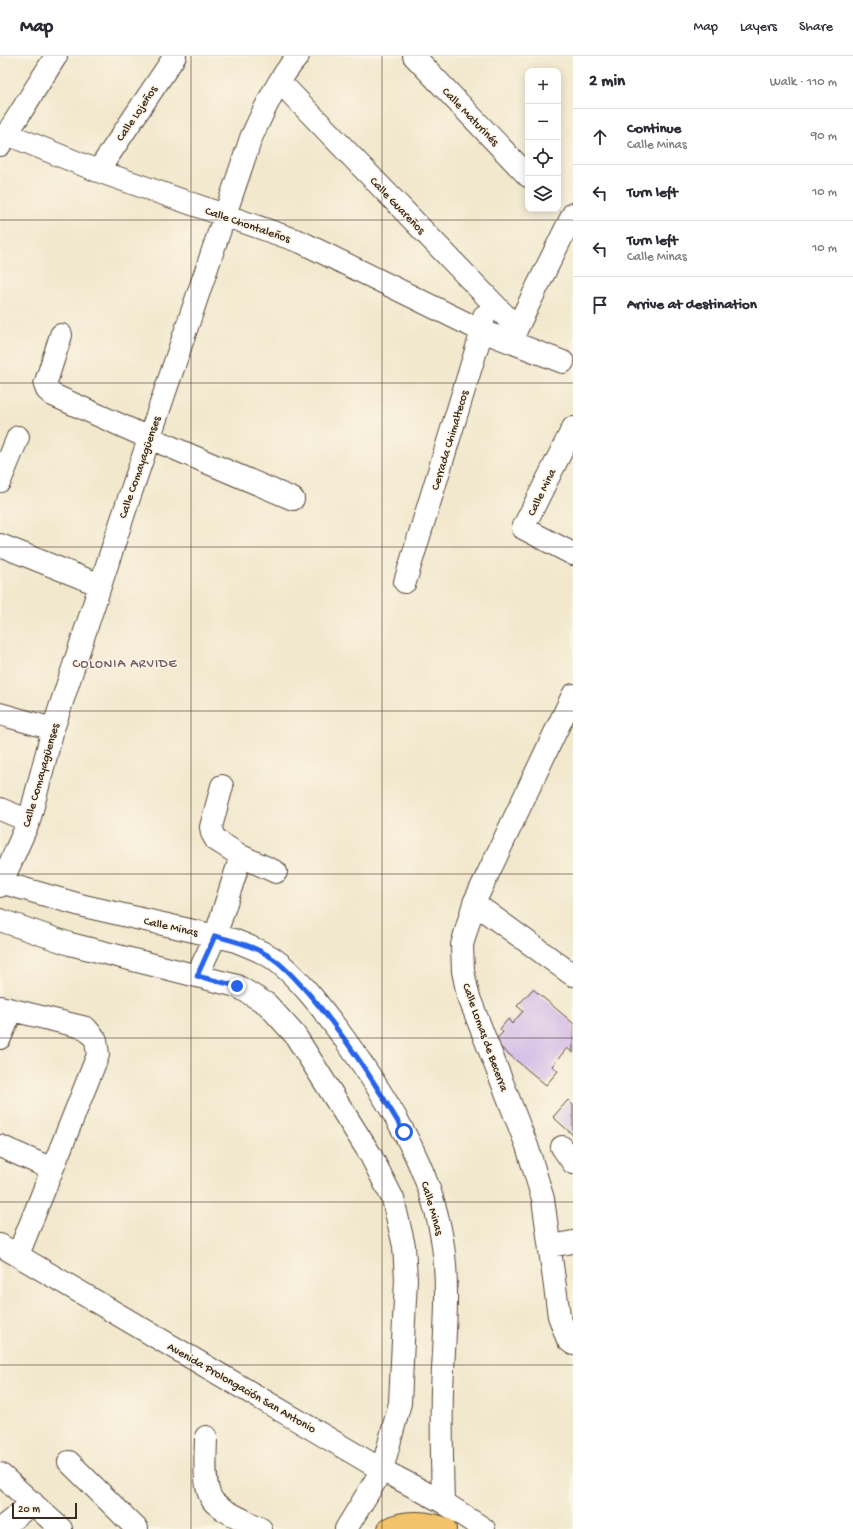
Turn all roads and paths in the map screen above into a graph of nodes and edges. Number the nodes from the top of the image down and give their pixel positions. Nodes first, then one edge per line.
1 (56, 56) edge
2 (175, 56) edge
3 (298, 56) edge
4 (414, 56) edge
5 (280, 82) junction
6 (4, 139) edge
7 (98, 171) junction
8 (525, 173) edge
9 (567, 214) edge
10 (225, 216) junction
11 (487, 298) junction
12 (482, 331) junction
13 (61, 335) dead end
14 (514, 335) junction
15 (563, 362) dead end
16 (573, 428) edge
17 (18, 437) dead end
18 (149, 438) junction
19 (0, 481) edge
20 (292, 499) dead end
21 (0, 545) edge
22 (573, 554) edge
23 (405, 582) dead end
24 (100, 585) junction
25 (573, 695) edge
26 (0, 714) edge
27 (52, 729) junction
28 (222, 786) dead end
29 (0, 809) edge
30 (29, 821) junction
31 (241, 856) junction
32 (276, 872) dead end
33 (0, 884) edge
34 (474, 903) junction
35 (0, 920) edge
36 (215, 936) junction
37 (573, 975) edge
38 (197, 976) junction
39 (6, 1008) edge
40 (0, 1038) edge
41 (0, 1146) edge
42 (52, 1169) junction
43 (573, 1242) edge
44 (550, 1246) junction
45 (9, 1250) edge
46 (573, 1344) edge
47 (206, 1437) dead end
48 (69, 1462) dead end
49 (382, 1470) junction
50 (0, 1474) edge
51 (443, 1502) junction
52 (33, 1503) junction
53 (0, 1529) edge
54 (61, 1529) edge
55 (137, 1529) edge
56 (261, 1529) edge
57 (346, 1529) edge
58 (389, 1529) edge
59 (445, 1529) edge
60 (484, 1529) edge

1 - 6 street
2 - 7 street, Calle Lojeños
3 - 5 street, Calle Comayagüenses
4 - 8 street, Calle Maturinés
5 - 10 street, Calle Comayagüenses
5 - 11 street, Calle Guareños
6 - 7 street, Calle Chontaleños
7 - 10 street, Calle Chontaleños
9 - 14 street
10 - 12 street, Calle Chontaleños
10 - 18 street, Calle Comayagüenses
11 - 12 street, Cerrada Chimaltecos
11 - 14 street, Calle Guareños
12 - 14 street, Calle Chontaleños
12 - 23 street, Cerrada Chimaltecos
13 - 18 street
14 - 15 street, Calle Chontaleños
16 - 22 street, Calle Mina
17 - 19 street
18 - 20 street
18 - 24 street, Calle Comayagüenses
21 - 24 street
24 - 27 street, Calle Comayagüenses
25 - 34 street, Calle Lomas de Becerra
26 - 27 street
27 - 30 street, Calle Comayagüenses
28 - 31 street
29 - 30 street
30 - 33 street, Calle Comayagüenses
31 - 32 street
31 - 36 street
33 - 36 street, Calle Minas
34 - 37 street
34 - 44 street, Calle Lomas de Becerra
35 - 38 street
36 - 38 street
36 - 51 street, Calle Minas
38 - 49 street
39 - 40 street
39 - 42 street
41 - 42 street
42 - 45 street
43 - 44 street
44 - 46 street, Calle Lomas de Becerra
45 - 49 street, Avenida Prolongación San Antonio
47 - 56 street
48 - 55 street
49 - 51 street, Avenida Prolongación San Antonio
49 - 57 street
50 - 52 street
51 - 60 street, Avenida Prolongación San Antonio
52 - 53 street
52 - 54 street
58 - 59 main road

